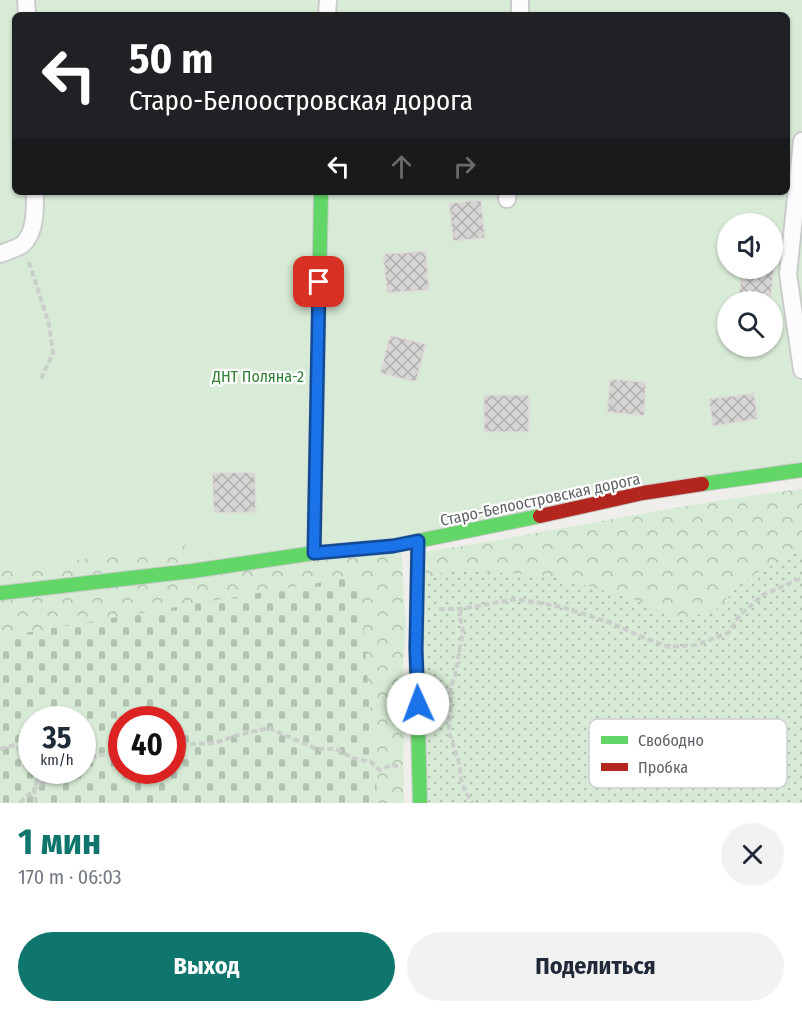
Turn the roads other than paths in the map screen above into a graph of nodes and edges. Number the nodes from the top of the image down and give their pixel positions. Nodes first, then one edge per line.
1 (802, 141) edge
2 (34, 195) edge
3 (321, 195) edge
4 (0, 254) edge
5 (802, 370) edge
6 (802, 470) edge
7 (418, 541) junction
8 (314, 553) junction
9 (0, 593) edge
10 (420, 803) edge

1 - 5 street
2 - 4 street
3 - 8 street
6 - 7 street, Старо-Белоостровская дорога
7 - 8 street, Старо-Белоостровская дорога
7 - 10 street
8 - 9 street, Старо-Белоостровская дорога

